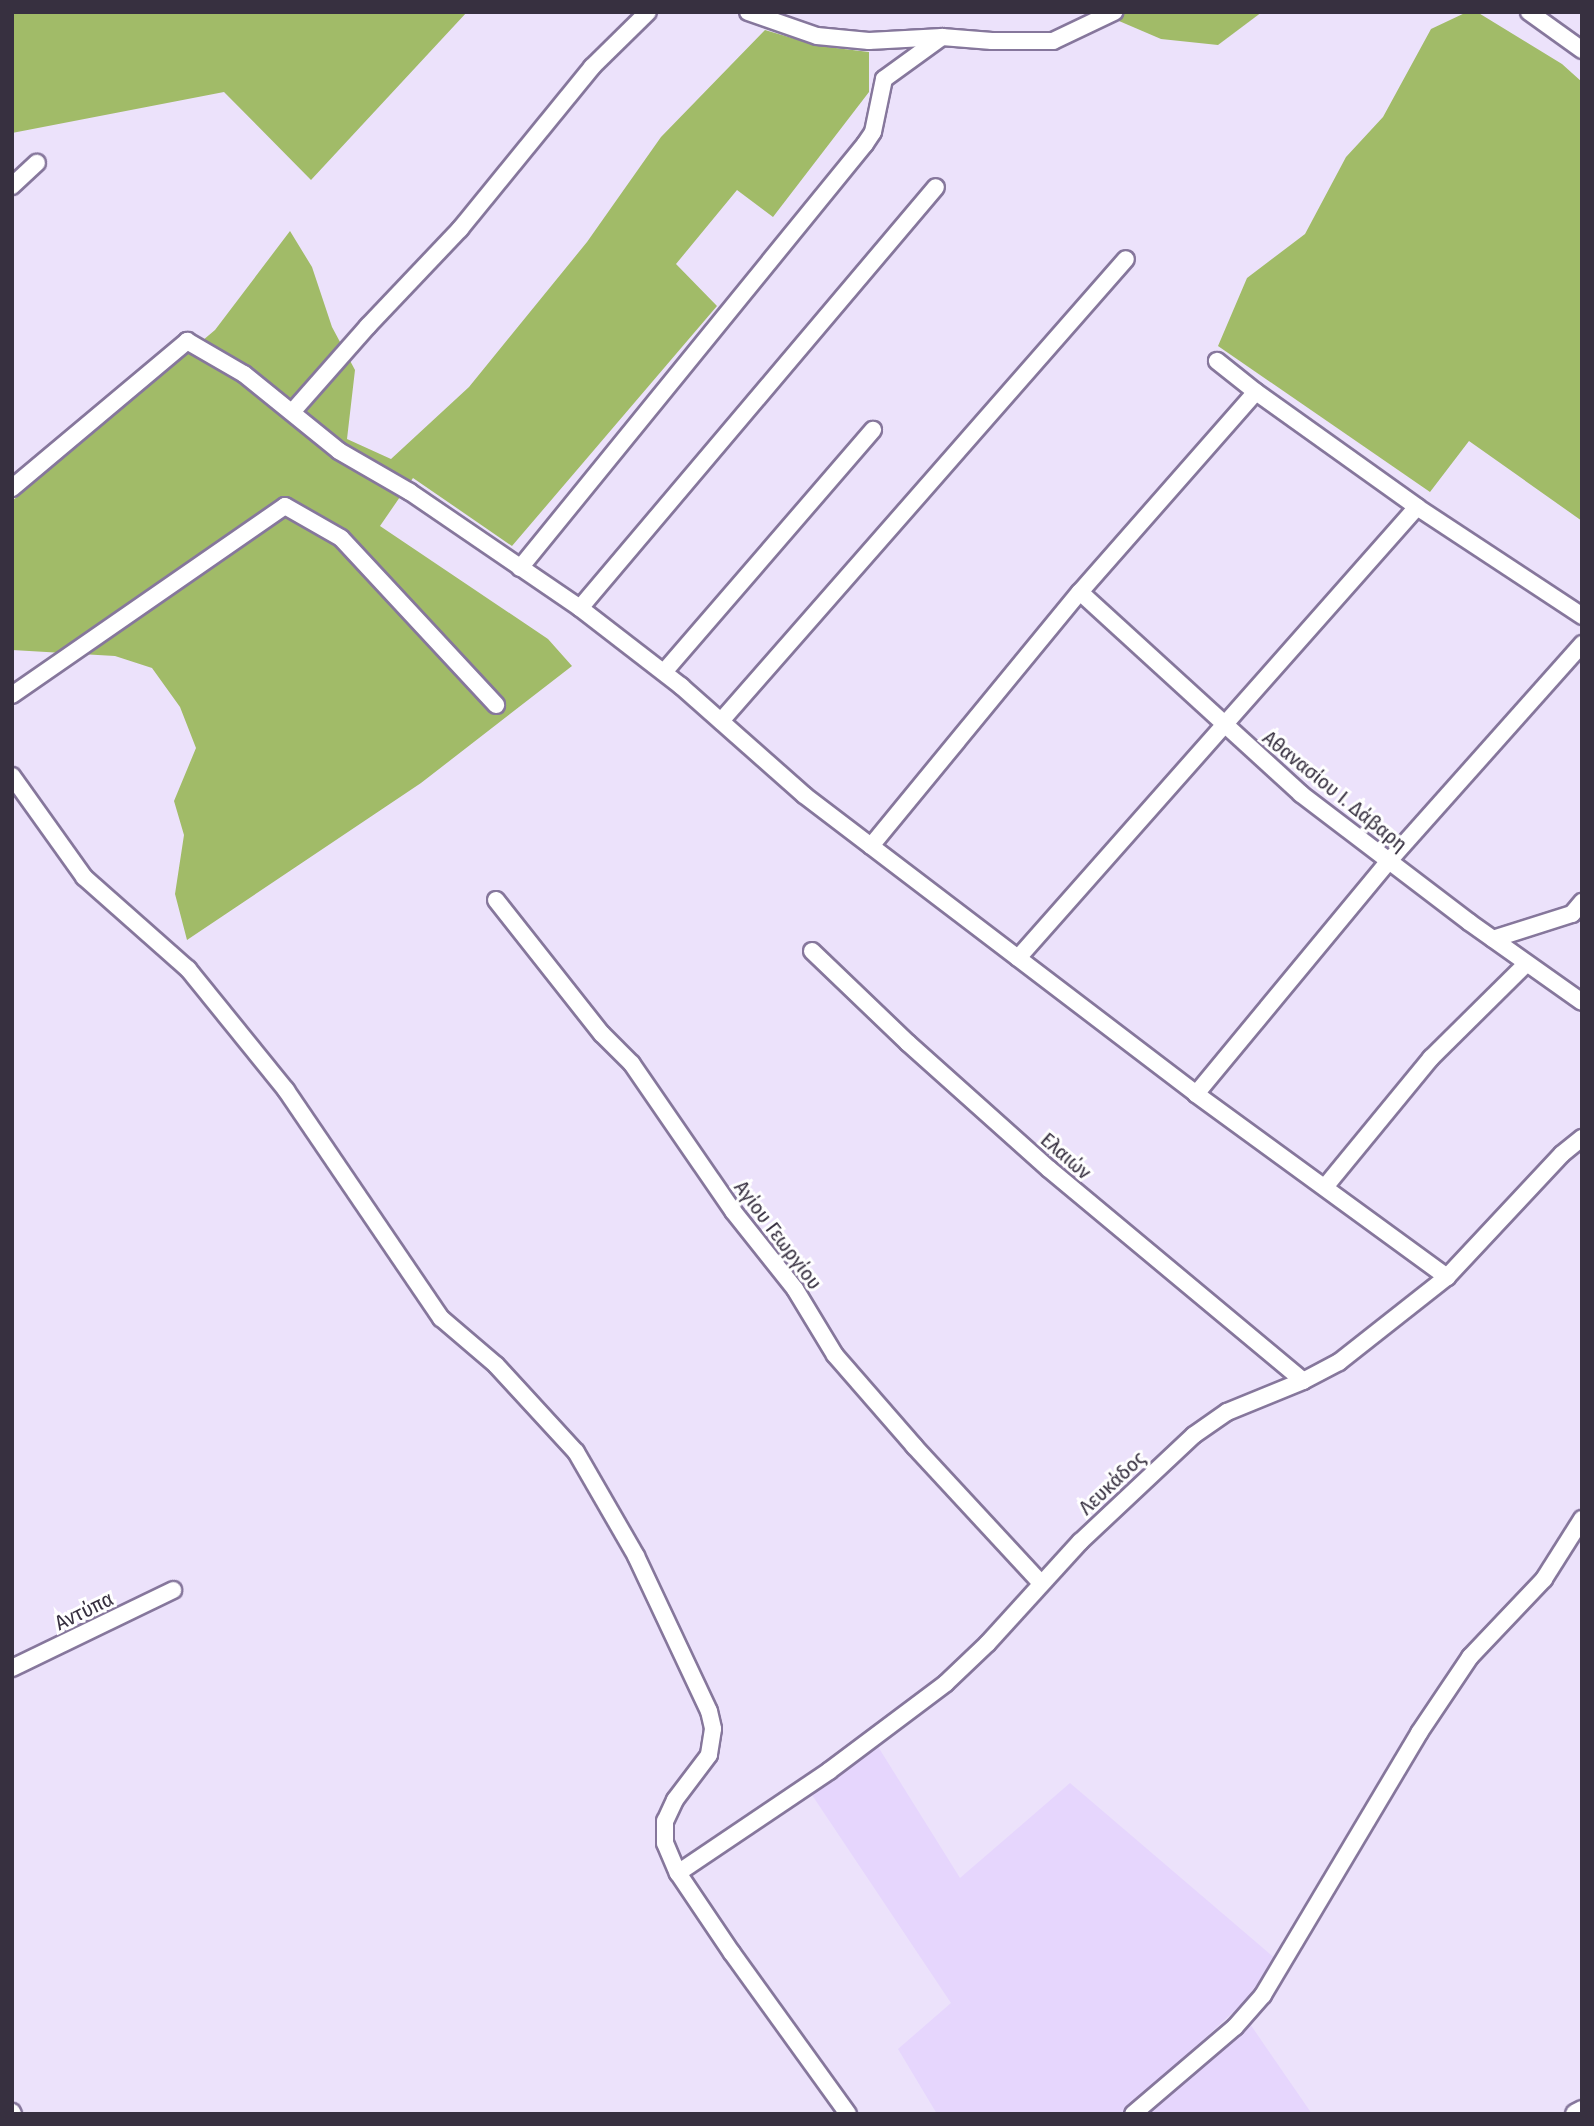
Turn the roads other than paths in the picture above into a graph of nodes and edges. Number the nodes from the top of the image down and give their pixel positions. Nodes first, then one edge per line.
1 (648, 12) edge
2 (748, 12) edge
3 (1114, 12) edge
4 (1529, 12) edge
5 (942, 37) junction
6 (1582, 50) edge
7 (37, 163) dead end
8 (12, 186) edge
9 (936, 187) dead end
10 (1126, 259) dead end
11 (1217, 361) dead end
12 (1256, 392) junction
13 (293, 411) junction
14 (873, 430) dead end
15 (12, 488) edge
16 (1417, 508) junction
17 (520, 568) junction
18 (1080, 592) junction
19 (580, 608) junction
20 (1582, 615) edge
21 (1582, 644) edge
22 (664, 672) junction
23 (12, 695) edge
24 (496, 705) dead end
25 (721, 721) junction
26 (1225, 728) junction
27 (12, 776) edge
28 (871, 846) junction
29 (1388, 862) junction
30 (496, 900) dead end
31 (1582, 902) edge
32 (1493, 939) junction
33 (812, 951) dead end
34 (1018, 958) junction
35 (1526, 964) junction
36 (1582, 1002) edge
37 (1196, 1094) junction
38 (1582, 1138) edge
39 (1325, 1187) junction
40 (1447, 1277) junction
41 (1303, 1381) junction
42 (1582, 1519) edge
43 (1041, 1583) junction
44 (173, 1590) dead end
45 (12, 1668) edge
46 (678, 1873) junction
47 (1582, 2110) edge
48 (848, 2114) edge
49 (1133, 2114) edge
50 (1576, 2114) edge

1 - 13 street
2 - 5 street
3 - 5 street
4 - 6 street
5 - 17 street
7 - 8 street
9 - 19 street
10 - 25 street
11 - 12 street
12 - 16 street
12 - 18 street
13 - 15 street
13 - 17 street
14 - 22 street
16 - 20 street
16 - 26 street
17 - 19 street
18 - 26 street, Αθανασίου Ι. Δάβαρη
18 - 28 street
19 - 22 street
21 - 29 street
22 - 25 street
23 - 24 street
25 - 28 street
26 - 29 street, Αθανασίου Ι. Δάβαρη
26 - 34 street
27 - 46 street
28 - 34 street
29 - 32 street, Αθανασίου Ι. Δάβαρη
29 - 37 street
30 - 43 street, Αγίου Γεωργίου
31 - 32 street
32 - 35 street, Αθανασίου Ι. Δάβαρη
33 - 41 street, Ελαιών
34 - 37 street
35 - 36 street, Αθανασίου Ι. Δάβαρη
35 - 39 street
37 - 39 street
38 - 40 street, Λευκάδος
39 - 40 street
40 - 41 street, Λευκάδος
41 - 43 street, Λευκάδος
42 - 49 street
43 - 46 street, Λευκάδος
44 - 45 street, Αντύπα
46 - 48 street
47 - 50 main road

